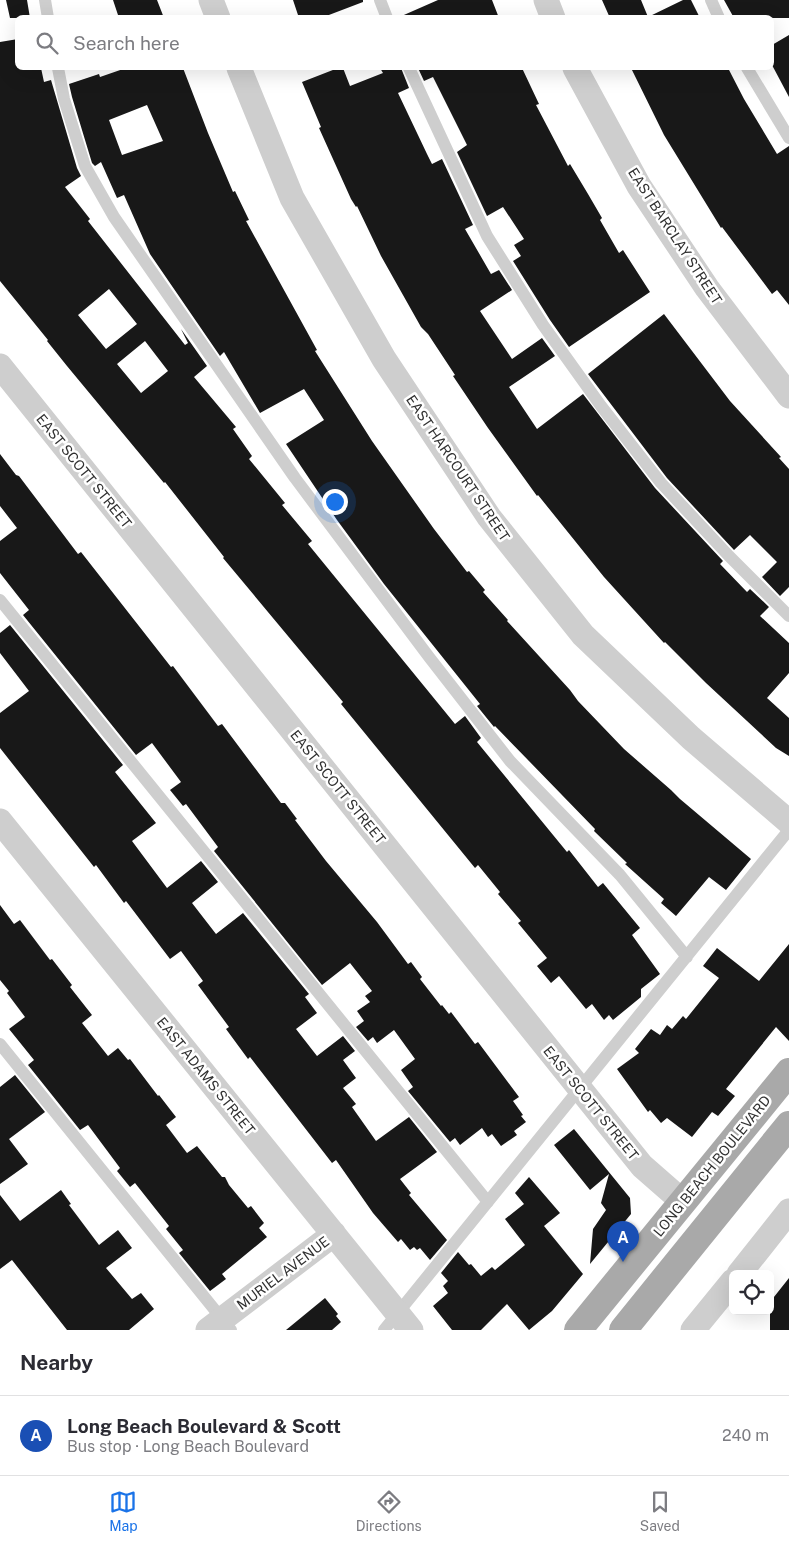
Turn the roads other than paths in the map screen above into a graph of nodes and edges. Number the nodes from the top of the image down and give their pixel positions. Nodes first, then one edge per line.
1 (45, 0) edge
2 (211, 0) edge
3 (380, 0) edge
4 (546, 0) edge
5 (711, 0) edge
6 (48, 15) edge
7 (217, 15) edge
8 (386, 15) edge
9 (552, 15) edge
10 (718, 15) edge
11 (58, 70) edge
12 (240, 70) edge
13 (410, 70) edge
14 (576, 70) edge
15 (748, 70) edge
16 (789, 138) edge
17 (0, 366) edge
18 (789, 396) edge
19 (0, 600) edge
20 (789, 616) edge
21 (0, 822) edge
22 (789, 822) edge
23 (789, 830) edge
24 (687, 957) junction
25 (0, 1044) edge
26 (789, 1072) edge
27 (580, 1089) junction
28 (789, 1125) edge
29 (682, 1201) junction
30 (488, 1202) junction
31 (789, 1212) edge
32 (334, 1234) junction
33 (741, 1270) edge
34 (729, 1286) edge
35 (398, 1325) edge
36 (221, 1326) edge
37 (578, 1330) edge
38 (623, 1330) edge
39 (693, 1330) edge

1 - 6 lane
2 - 7 street
3 - 8 lane
4 - 9 street
5 - 10 lane
11 - 24 lane
12 - 22 street, EAST HARCOURT STREET
13 - 20 lane
14 - 18 street, EAST BARCLAY STREET
15 - 16 lane
17 - 27 street, EAST SCOTT STREET
19 - 30 lane
21 - 32 street, EAST ADAMS STREET
23 - 24 lane
24 - 27 lane
25 - 36 lane
26 - 29 main road, LONG BEACH BOULEVARD
27 - 29 street, EAST SCOTT STREET
27 - 30 lane
28 - 38 main road
29 - 37 main road, LONG BEACH BOULEVARD
30 - 35 lane
31 - 33 street
32 - 35 street, EAST ADAMS STREET
32 - 36 street, MURIEL AVENUE
34 - 39 street

